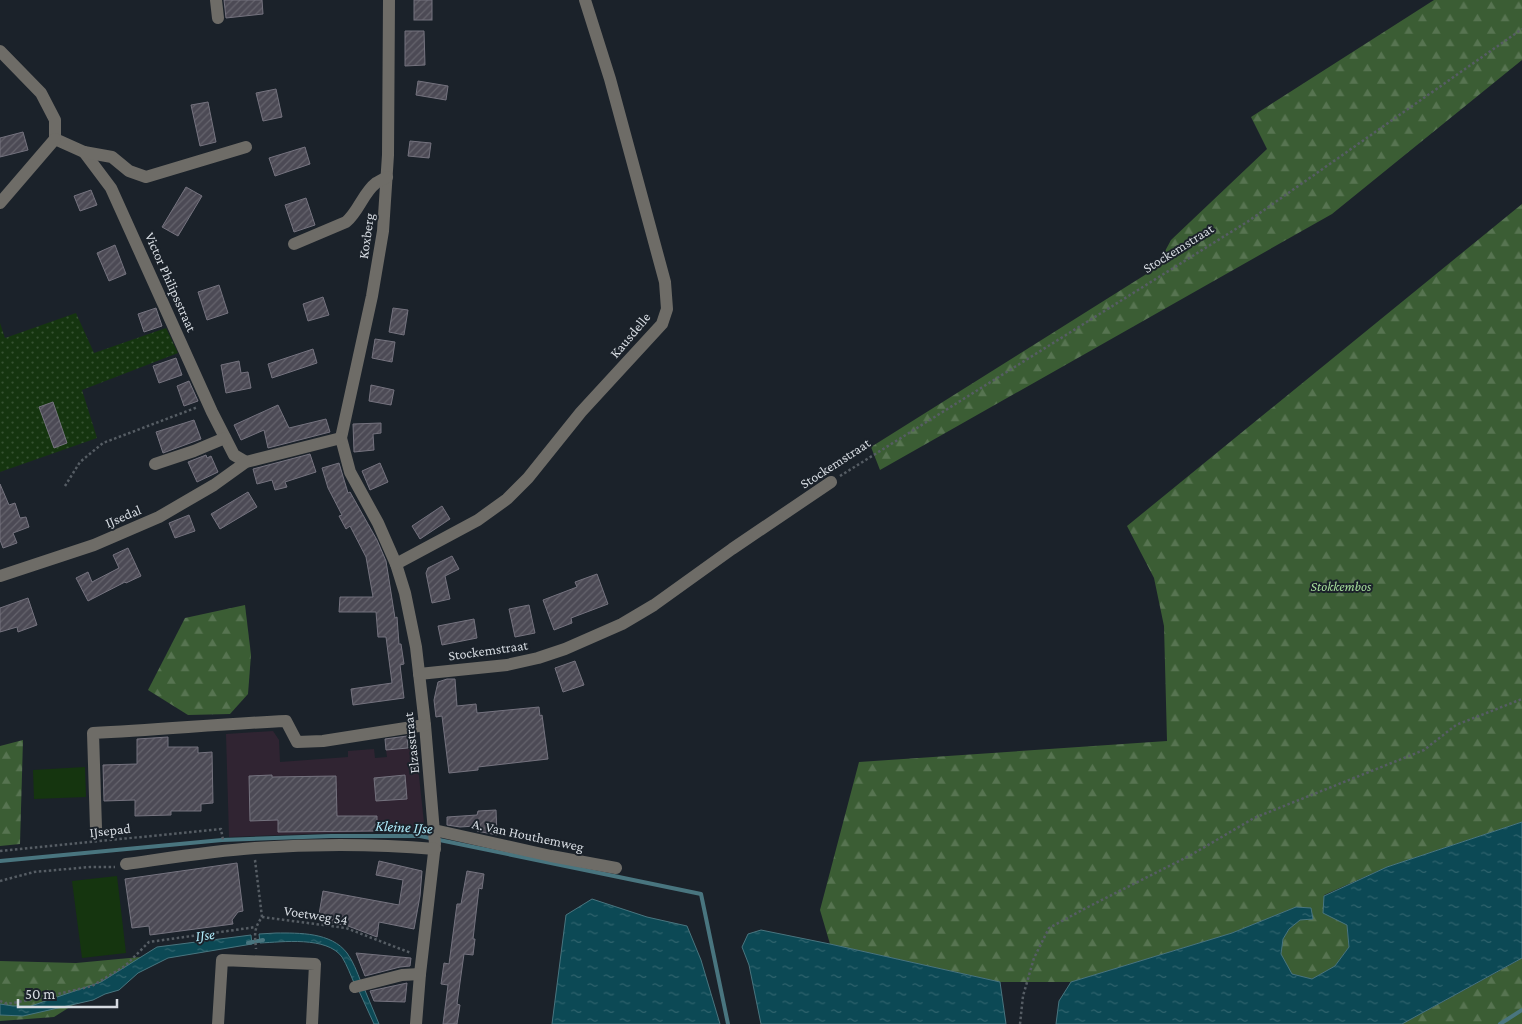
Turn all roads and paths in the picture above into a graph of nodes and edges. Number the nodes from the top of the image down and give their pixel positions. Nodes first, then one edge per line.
1 (216, 0) edge
2 (389, 0) edge
3 (586, 0) edge
4 (218, 18) dead end
5 (1522, 29) edge
6 (0, 51) edge
7 (55, 138) junction
8 (246, 147) dead end
9 (84, 152) junction
10 (387, 177) junction
11 (0, 203) edge
12 (294, 244) dead end
13 (208, 403) junction
14 (225, 438) junction
15 (341, 438) junction
16 (246, 462) junction
17 (155, 464) dead end
18 (350, 472) joint
19 (831, 482) joint
20 (65, 486) dead end
21 (396, 564) junction
22 (0, 576) edge
23 (419, 674) junction
24 (1522, 699) edge
25 (425, 725) junction
26 (96, 828) dead end
27 (222, 830) dead end
28 (435, 839) junction
29 (254, 848) junction
30 (0, 852) edge
31 (126, 864) joint
32 (616, 868) dead end
33 (0, 881) edge
34 (262, 917) junction
35 (256, 927) junction
36 (256, 948) dead end
37 (422, 958) junction
38 (420, 974) junction
39 (360, 986) dead end
40 (0, 1001) edge
41 (218, 1024) edge
42 (312, 1024) edge
43 (416, 1024) edge
44 (1020, 1024) edge

1 - 4 street
2 - 10 street, Koxberg
3 - 21 street, Kausdelle
5 - 19 path, Stockemstraat
6 - 7 street
7 - 9 street, Victor Philipsstraat
7 - 11 street
8 - 9 street
9 - 13 street, Victor Philipsstraat
10 - 12 street
10 - 15 street, Koxberg
13 - 14 street, Victor Philipsstraat
13 - 20 path
14 - 16 street, Victor Philipsstraat
14 - 17 street
15 - 16 street
15 - 18 street, Koxberg
16 - 22 street, IJsedal
18 - 21 street, Elzasstraat
19 - 23 street, Stockemstraat
21 - 23 street, Elzasstraat
23 - 25 street, Elzasstraat
24 - 44 path
25 - 26 street
25 - 28 street, Elzasstraat
27 - 30 path, IJsepad
28 - 29 street, A. Van Houthemweg
28 - 32 street, A. Van Houthemweg
28 - 37 street, Elzasstraat
29 - 31 street, A. Van Houthemweg
29 - 34 path
31 - 33 path
34 - 35 path
34 - 37 path, Voetweg 54
35 - 36 path
35 - 40 path
37 - 38 street, Elzasstraat
38 - 39 street
38 - 43 street, Elzasstraat
41 - 42 street

